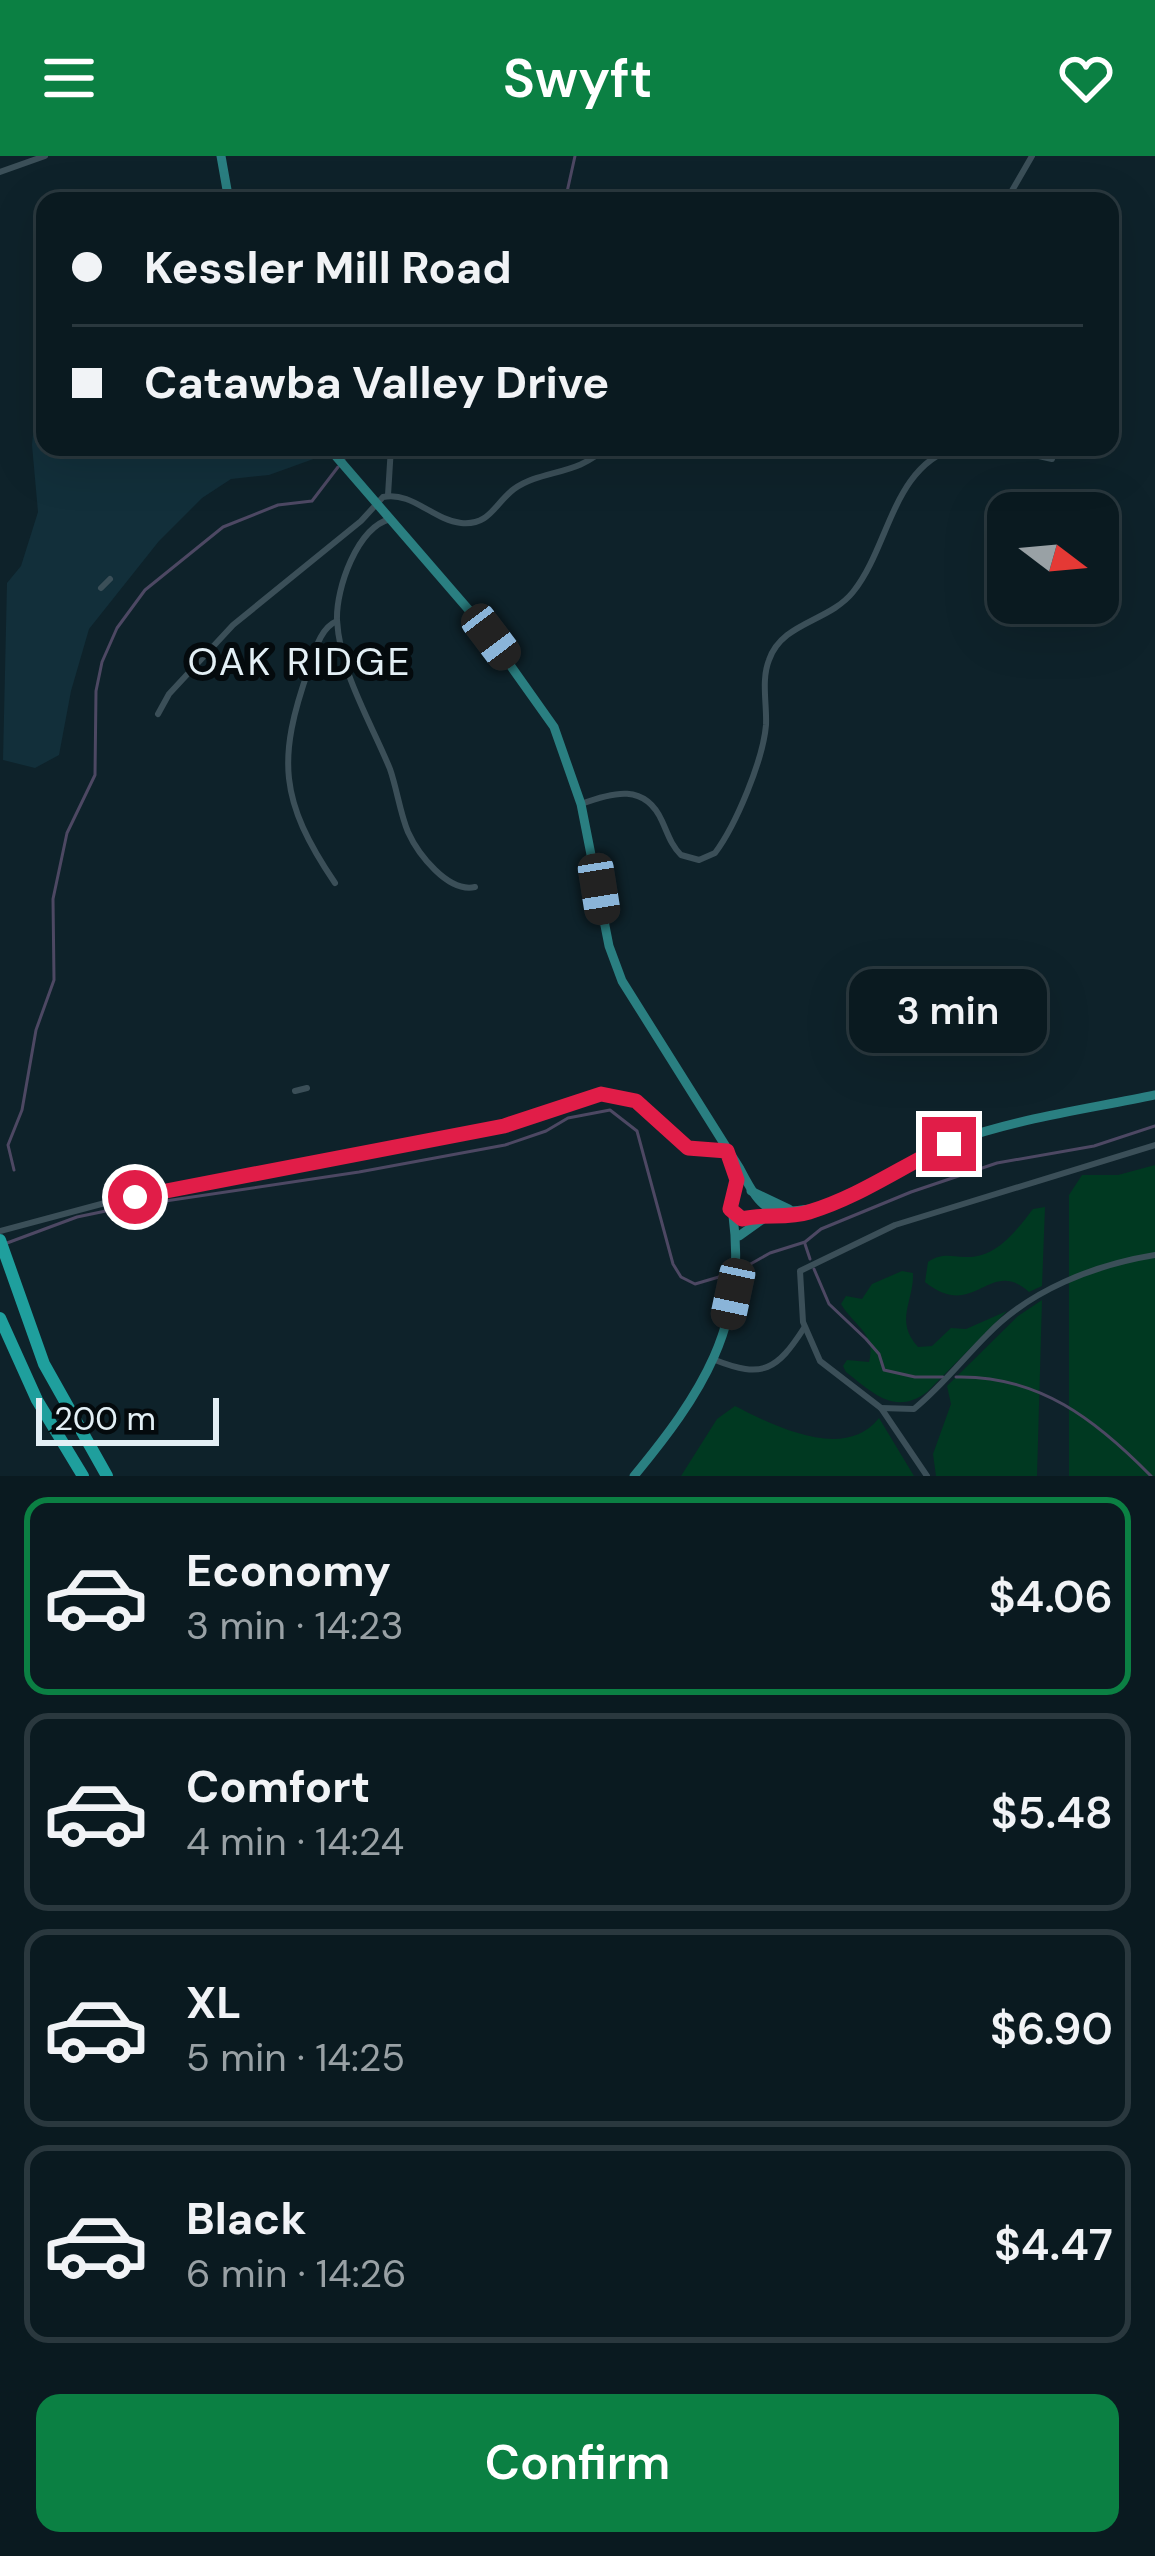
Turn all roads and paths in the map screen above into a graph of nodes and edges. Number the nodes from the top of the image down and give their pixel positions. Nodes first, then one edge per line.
1 (45, 156) edge
2 (221, 156) edge
3 (1032, 156) edge
4 (0, 172) edge
5 (227, 192) edge
6 (1011, 192) edge
7 (336, 456) edge
8 (390, 456) edge
9 (595, 456) edge
10 (937, 456) edge
11 (1039, 456) edge
12 (1052, 459) dead end
13 (388, 495) junction
14 (376, 503) junction
15 (390, 519) junction
16 (110, 580) dead end
17 (101, 588) dead end
18 (337, 621) junction
19 (158, 714) dead end
20 (581, 804) junction
21 (334, 883) dead end
22 (475, 887) dead end
23 (307, 1088) dead end
24 (295, 1091) dead end
25 (1155, 1095) edge
26 (1155, 1145) edge
27 (729, 1155) junction
28 (735, 1194) junction
29 (751, 1195) junction
30 (824, 1207) junction
31 (733, 1215) junction
32 (753, 1218) junction
33 (0, 1235) edge
34 (738, 1244) junction
35 (1155, 1255) edge
36 (0, 1318) edge
37 (805, 1328) junction
38 (715, 1360) junction
39 (881, 1408) junction
40 (83, 1476) edge
41 (107, 1476) edge
42 (634, 1476) edge
43 (927, 1476) edge

1 - 4 street
2 - 5 main road
3 - 6 street
7 - 14 main road
8 - 13 street
9 - 13 street
10 - 20 street
11 - 12 street
13 - 14 street
14 - 15 main road
14 - 19 street
15 - 18 street
15 - 20 main road
16 - 17 street
18 - 21 street
18 - 22 street
20 - 27 main road
23 - 24 street
25 - 30 main road
26 - 37 street
27 - 28 main road
27 - 29 main road
27 - 33 street
28 - 29 main road
28 - 31 main road
29 - 30 main road
29 - 32 main road
30 - 32 main road
31 - 32 main road
31 - 34 main road
32 - 34 main road
32 - 34 main road
33 - 41 highway
34 - 38 main road
35 - 39 street
36 - 40 highway
37 - 38 street
37 - 39 street
38 - 42 main road
39 - 43 street

